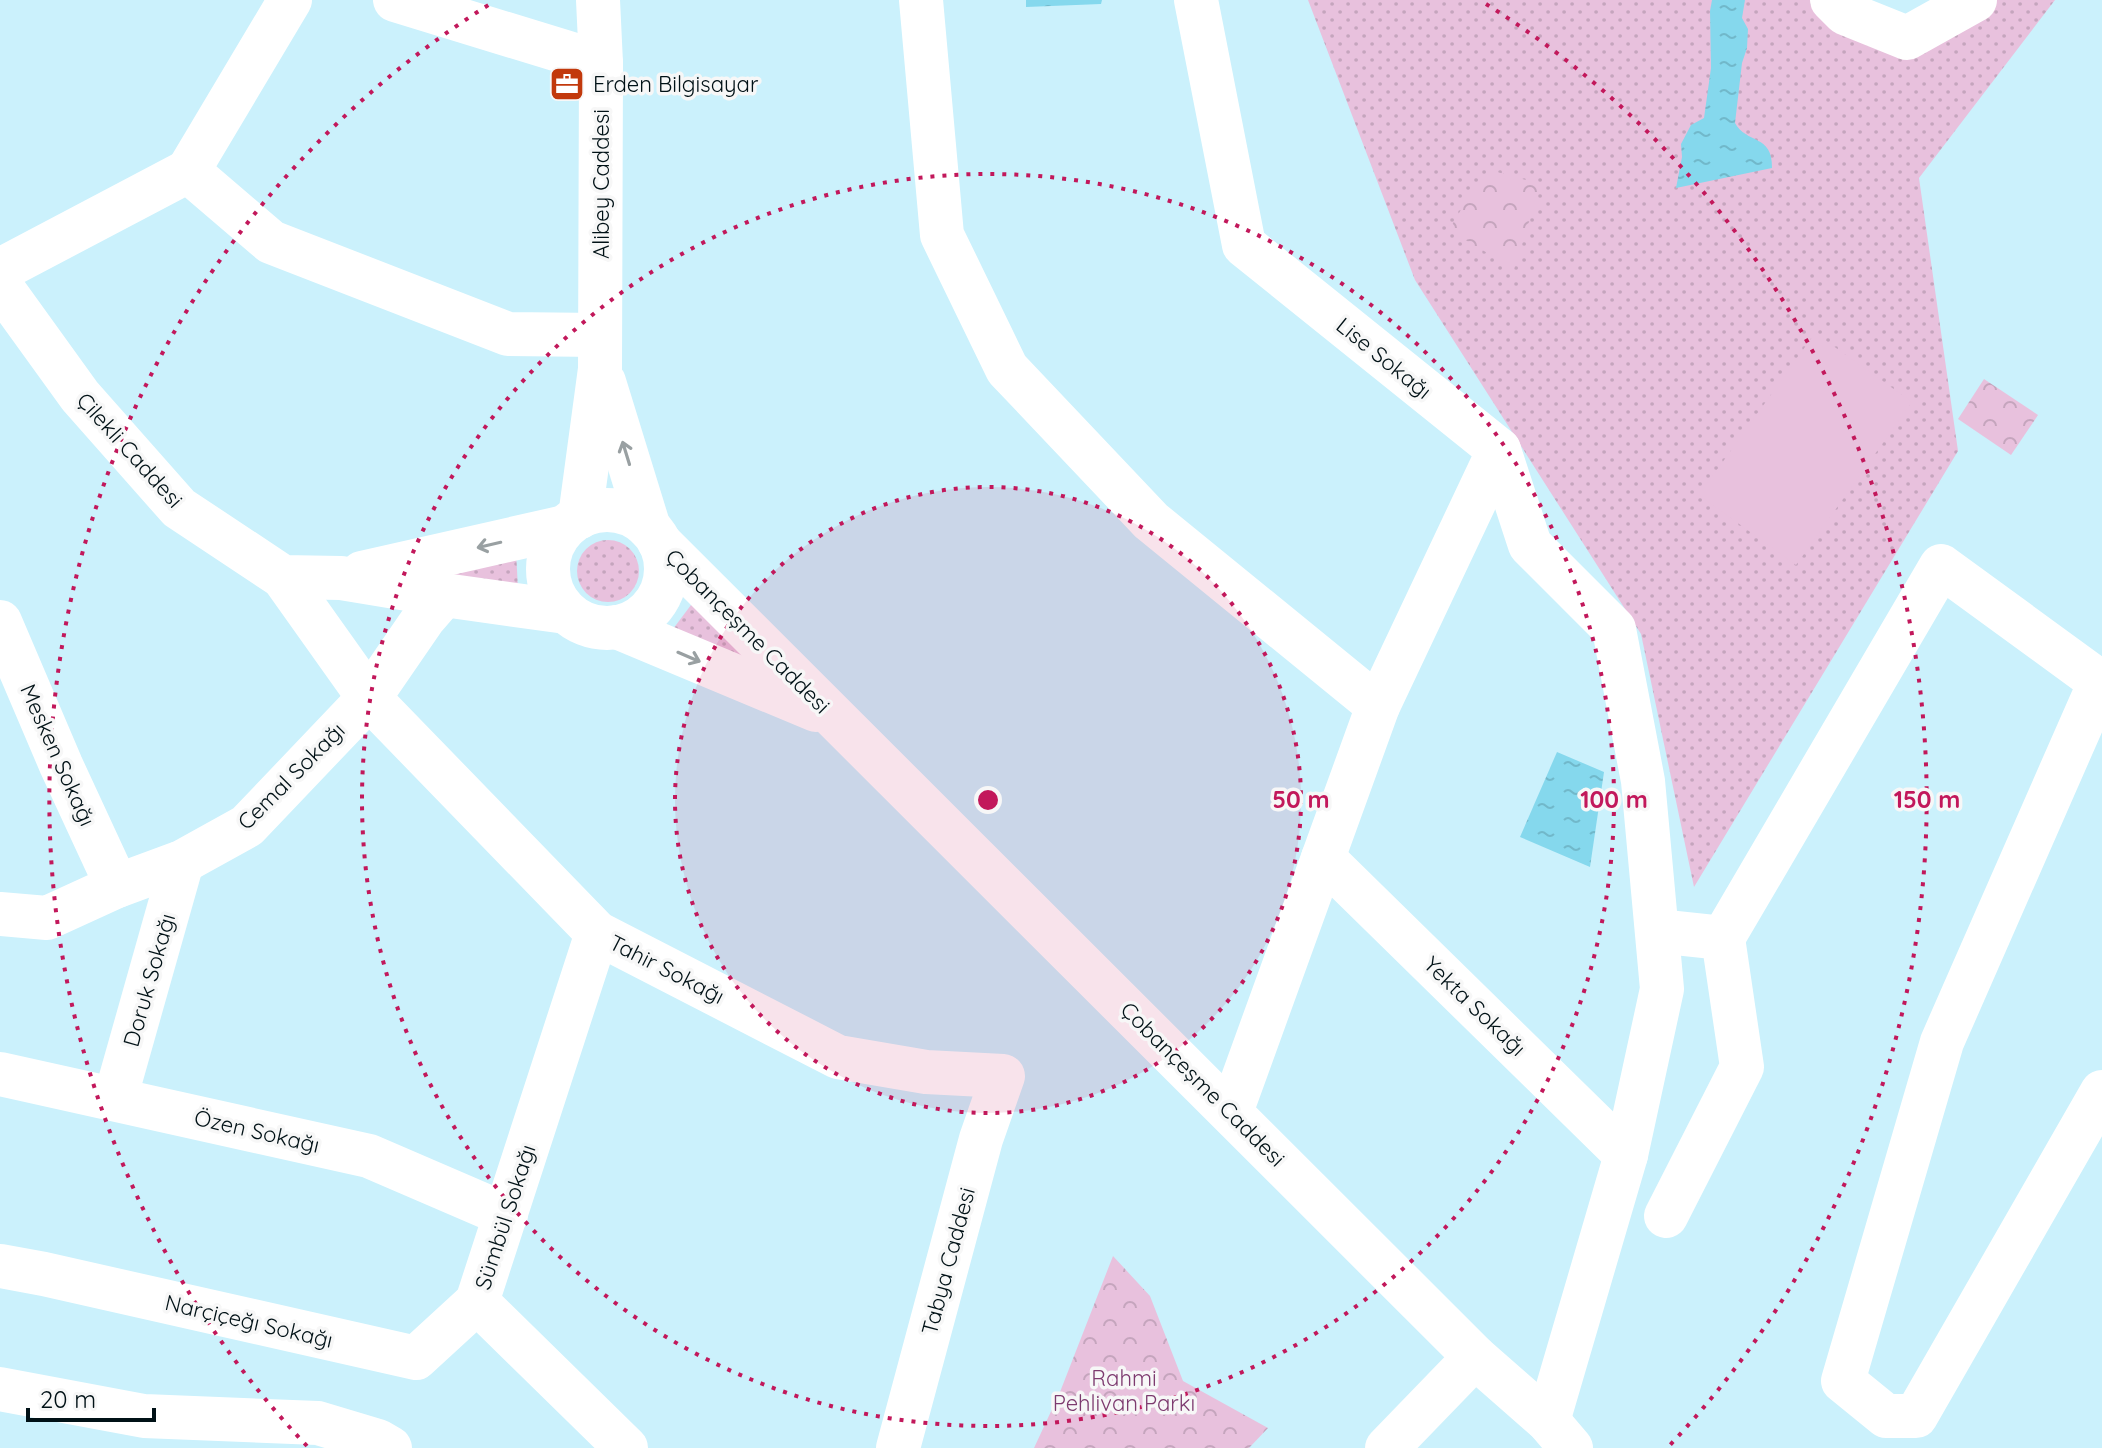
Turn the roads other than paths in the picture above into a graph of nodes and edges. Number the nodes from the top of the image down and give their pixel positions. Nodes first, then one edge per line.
1 (290, 0) edge
2 (395, 0) edge
3 (598, 0) edge
4 (921, 0) edge
5 (1196, 0) edge
6 (1832, 0) edge
7 (1975, 0) edge
8 (601, 63) junction
9 (188, 171) junction
10 (0, 270) edge
11 (0, 285) edge
12 (600, 352) junction
13 (1499, 450) junction
14 (572, 522) junction
15 (654, 535) junction
16 (283, 577) junction
17 (341, 578) junction
18 (444, 595) junction
19 (566, 612) junction
20 (0, 622) edge
21 (617, 627) junction
22 (369, 698) junction
23 (1378, 706) junction
24 (837, 719) junction
25 (1323, 858) junction
26 (182, 862) junction
27 (117, 886) junction
28 (0, 914) edge
29 (1657, 931) junction
30 (597, 933) junction
31 (1723, 938) junction
32 (0, 1074) edge
33 (1003, 1076) joint
34 (2102, 1092) edge
35 (115, 1099) junction
36 (1231, 1112) junction
37 (1626, 1155) junction
38 (506, 1215) junction
39 (1666, 1216) dead end
40 (0, 1266) edge
41 (477, 1302) junction
42 (1475, 1357) junction
43 (0, 1389) edge
44 (1560, 1434) edge
45 (390, 1448) edge
46 (626, 1448) edge
47 (898, 1448) edge
48 (1387, 1448) edge

1 - 9 street
2 - 8 street
3 - 8 street, Alibey Caddesi
4 - 23 street
5 - 13 street, Lise Sokağı
6 - 7 street
8 - 12 street, Alibey Caddesi
9 - 10 street
9 - 12 street
11 - 16 street, Çilekli Caddesi
12 - 14 street, Alibey Caddesi
15 -> 12 street, Alibey Caddesi
13 - 23 street
13 - 29 street
14 - 15 street
14 -> 17 street
14 - 19 street
15 - 21 street
15 - 24 street, Çobançeşme Caddesi
16 - 17 street
16 - 22 street, Tahir Sokağı
17 - 18 street
18 - 19 street
18 - 22 street, Cemal Sokağı
19 - 21 street
20 - 27 street, Mesken Sokağı
21 -> 24 street, Çobançeşme Caddesi
22 - 26 street, Cemal Sokağı
22 - 30 street, Tahir Sokağı
23 - 25 street
24 - 36 street, Çobançeşme Caddesi
25 - 36 street
25 - 37 street, Yekta Sokağı
26 - 27 street, Cemal Sokağı
26 - 35 street, Doruk Sokağı
27 - 28 street, Cemal Sokağı
29 - 31 street
29 - 37 street
30 - 33 street, Tahir Sokağı
30 - 38 street, Sümbül Sokağı
31 - 34 street
31 - 39 street
32 - 35 street, Özen Sokağı
33 - 47 street, Tabya Caddesi
35 - 38 street, Özen Sokağı
36 - 42 street, Çobançeşme Caddesi
37 - 44 street
38 - 41 street, Sümbül Sokağı
40 - 41 street, Narçiçeğı Sokağı
41 - 46 street, Sümbül Sokağı
42 - 44 street, Çobançeşme Caddesi
42 - 48 street
43 - 45 street

